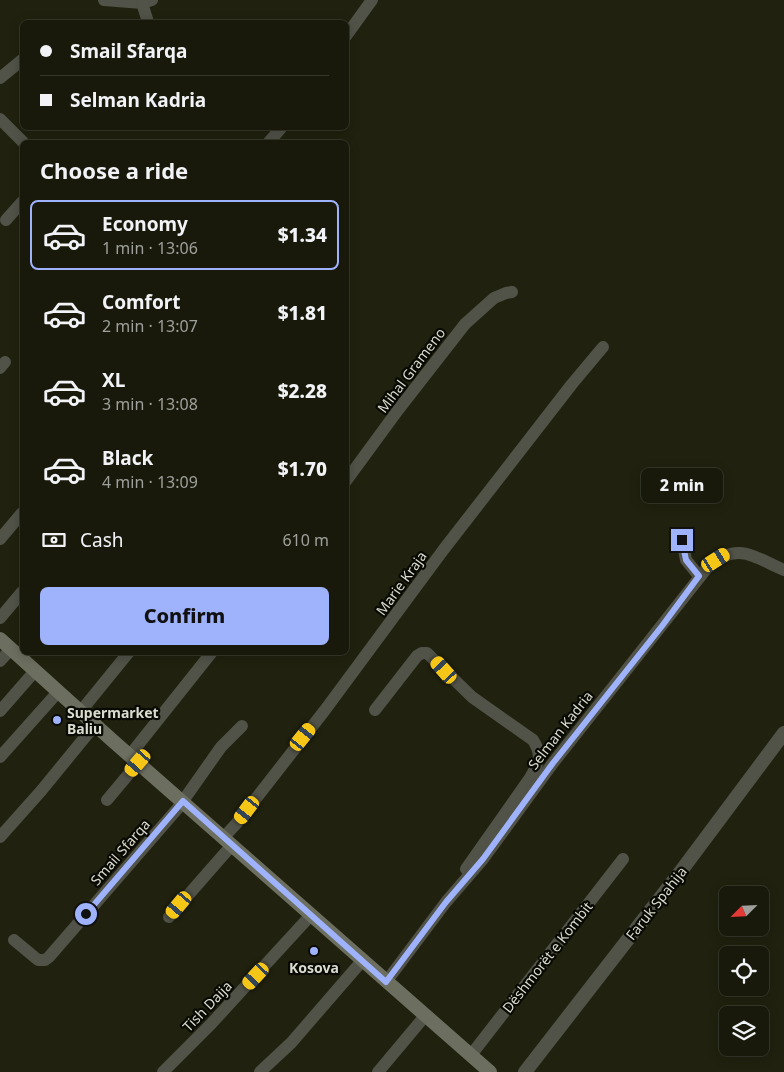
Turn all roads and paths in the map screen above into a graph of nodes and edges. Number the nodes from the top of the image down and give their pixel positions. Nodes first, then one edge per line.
1 (104, 0) edge
2 (372, 0) edge
3 (147, 1) edge
4 (148, 20) edge
5 (349, 32) edge
6 (20, 62) edge
7 (0, 78) edge
8 (0, 119) edge
9 (18, 130) edge
10 (278, 130) edge
11 (271, 140) edge
12 (20, 204) edge
13 (6, 220) dead end
14 (512, 292) dead end
15 (603, 347) dead end
16 (349, 478) edge
17 (20, 515) edge
18 (0, 539) edge
19 (682, 540) dead end
20 (784, 570) edge
21 (699, 576) junction
22 (20, 594) edge
23 (0, 618) edge
24 (0, 639) edge
25 (11, 649) junction
26 (128, 655) edge
27 (210, 655) edge
28 (0, 661) edge
29 (35, 671) junction
30 (58, 692) junction
31 (375, 710) dead end
32 (0, 711) edge
33 (81, 711) junction
34 (95, 725) junction
35 (242, 726) dead end
36 (784, 733) edge
37 (0, 757) edge
38 (134, 759) junction
39 (107, 800) dead end
40 (183, 801) junction
41 (0, 837) edge
42 (228, 841) junction
43 (623, 859) dead end
44 (446, 902) junction
45 (312, 915) junction
46 (169, 917) dead end
47 (14, 940) dead end
48 (362, 960) junction
49 (386, 982) junction
50 (424, 1016) junction
51 (470, 1055) junction
52 (163, 1072) edge
53 (260, 1072) edge
54 (378, 1072) edge
55 (490, 1072) edge
56 (525, 1072) edge

1 - 3 street
2 - 5 street
3 - 4 street
6 - 7 street
8 - 9 street
10 - 11 street
12 - 13 street
14 - 16 street, Mihal Grameno
15 - 42 street, Marie Kraja
17 - 18 street
19 - 21 street
20 - 21 street, Selman Kadria
21 - 44 street, Selman Kadria
22 - 23 street
24 - 25 main road
25 - 28 street
25 - 29 main road
26 - 33 street
27 - 38 street
29 - 30 main road
29 - 32 street
30 - 33 main road
30 - 37 street
31 - 44 street, Selman Kadria
33 - 34 main road
34 - 38 main road
34 - 41 street
35 - 40 street
36 - 56 street, Faruk Spahija
38 - 39 street
38 - 40 main road
40 - 42 main road
40 - 47 street, Smail Sfarqa
42 - 45 main road
42 - 46 street, Marie Kraja
43 - 51 street, Dëshmorët e Kombit
44 - 49 street, Selman Kadria
45 - 48 main road
45 - 52 street, Tish Daija
48 - 49 main road
48 - 53 street
49 - 50 main road
50 - 51 main road
50 - 54 street
51 - 55 main road

